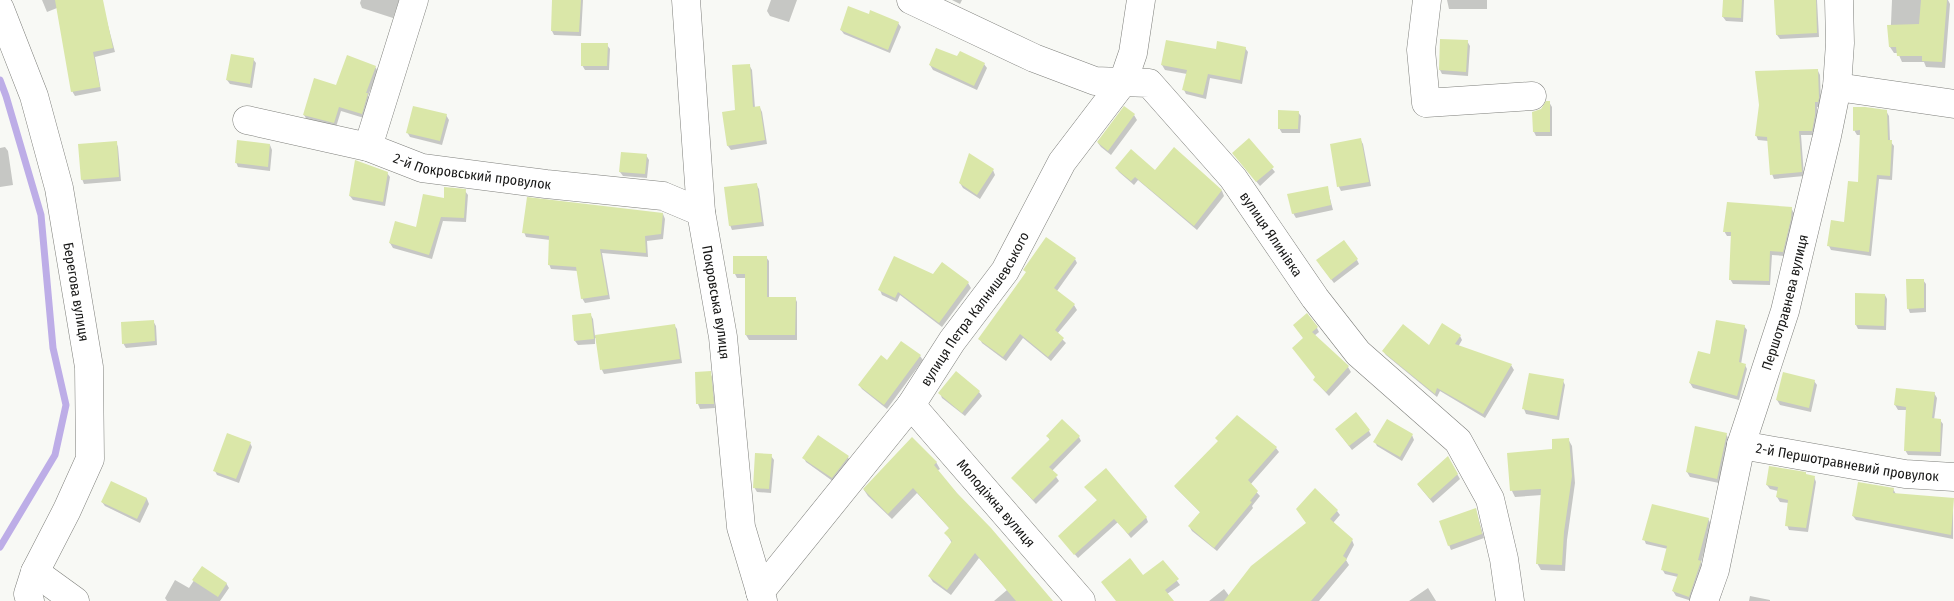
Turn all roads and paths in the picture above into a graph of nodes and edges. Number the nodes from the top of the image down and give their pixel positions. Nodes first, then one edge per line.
1 (414, 0) edge
2 (686, 0) edge
3 (911, 0) edge
4 (1141, 0) edge
5 (1427, 0) edge
6 (1839, 0) edge
7 (0, 10) edge
8 (1123, 82) junction
9 (1837, 87) junction
10 (1532, 96) dead end
11 (1954, 104) edge
12 (247, 120) dead end
13 (368, 147) junction
14 (702, 212) junction
15 (911, 405) junction
16 (1741, 445) junction
17 (1954, 477) edge
18 (35, 572) junction
19 (762, 597) edge
20 (30, 601) edge
21 (75, 601) edge
22 (1081, 601) edge
23 (1510, 601) edge
24 (1704, 601) edge

1 - 13 street
2 - 14 street, Покровська вулиця
3 - 8 street, вулиця Ялинівка
4 - 8 street, вулиця Петра Калнишевського
5 - 10 street
6 - 9 street, Першотравнева вулиця
7 - 18 street, Берегова вулиця
8 - 15 street, вулиця Петра Калнишевського
8 - 23 street, вулиця Ялинівка
9 - 11 street
9 - 16 street, Першотравнева вулиця
12 - 13 street, 2-й Покровський провулок
13 - 14 street, 2-й Покровський провулок
14 - 19 street, Покровська вулиця
15 - 19 street, вулиця Петра Калнишевського
15 - 22 street, Молодіжна вулиця
16 - 17 street, 2-й Першотравневий провулок
16 - 24 street, Першотравнева вулиця
18 - 20 street, Берегова вулиця
18 - 21 street

